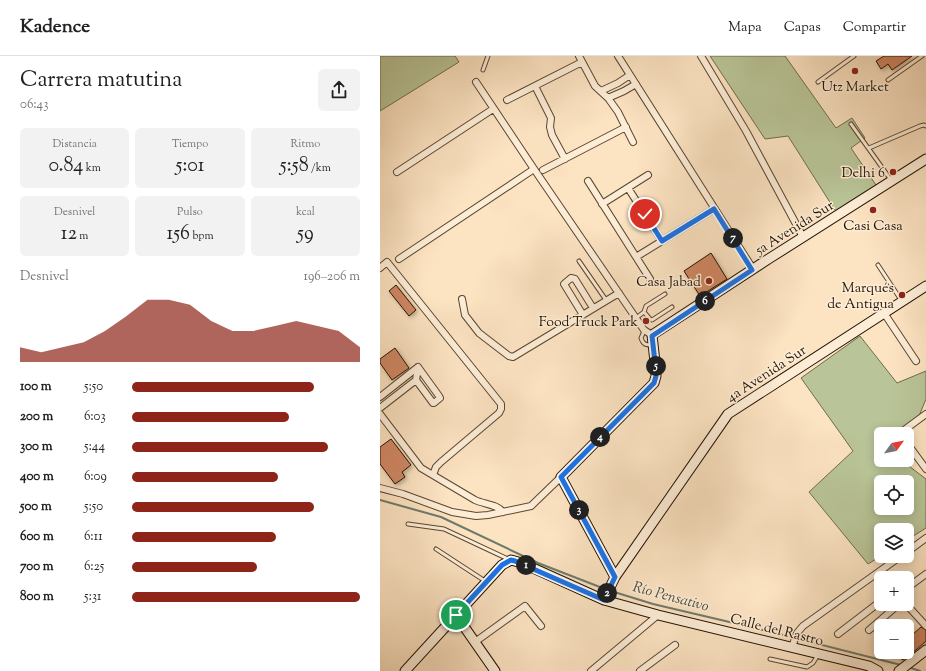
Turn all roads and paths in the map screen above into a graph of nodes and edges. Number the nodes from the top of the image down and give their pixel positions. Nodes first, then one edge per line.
1 (488, 56) edge
2 (618, 56) edge
3 (701, 56) edge
4 (854, 56) edge
5 (922, 56) edge
6 (580, 59) edge
7 (483, 70) dead end
8 (630, 75) junction
9 (888, 80) dead end
10 (476, 82) dead end
11 (818, 82) dead end
12 (636, 84) junction
13 (535, 86) junction
14 (601, 91) junction
15 (608, 98) junction
16 (507, 100) dead end
17 (493, 108) junction
18 (851, 124) dead end
19 (926, 126) edge
20 (626, 127) junction
21 (633, 142) dead end
22 (869, 148) junction
23 (565, 159) junction
24 (926, 159) edge
25 (534, 169) junction
26 (543, 170) dead end
27 (397, 172) dead end
28 (648, 175) dead end
29 (588, 181) dead end
30 (892, 181) junction
31 (628, 188) junction
32 (602, 204) junction
33 (714, 209) junction
34 (803, 237) junction
35 (662, 241) junction
36 (636, 257) junction
37 (399, 259) dead end
38 (579, 261) dead end
39 (878, 265) dead end
40 (380, 268) edge
41 (752, 270) junction
42 (650, 279) dead end
43 (925, 287) edge
44 (619, 293) junction
45 (665, 294) dead end
46 (462, 299) dead end
47 (606, 300) junction
48 (902, 301) junction
49 (672, 307) dead end
50 (593, 308) junction
51 (644, 312) junction
52 (884, 313) junction
53 (583, 314) junction
54 (636, 318) junction
55 (650, 337) junction
56 (916, 361) dead end
57 (418, 367) junction
58 (416, 380) junction
59 (380, 397) edge
60 (380, 408) edge
61 (380, 414) edge
62 (926, 414) edge
63 (910, 427) edge
64 (914, 453) edge
65 (926, 469) edge
66 (433, 475) junction
67 (561, 477) junction
68 (380, 488) edge
69 (503, 512) junction
70 (408, 524) dead end
71 (926, 538) edge
72 (914, 547) edge
73 (436, 549) dead end
74 (511, 560) junction
75 (891, 563) edge
76 (879, 571) edge
77 (926, 574) edge
78 (874, 575) edge
79 (614, 576) junction
80 (486, 582) junction
81 (914, 583) edge
82 (605, 598) junction
83 (874, 606) edge
84 (891, 611) edge
85 (912, 611) edge
86 (658, 614) junction
87 (456, 615) junction
88 (541, 626) dead end
89 (926, 626) edge
90 (869, 630) dead end
91 (838, 634) dead end
92 (475, 642) junction
93 (675, 645) dead end
94 (792, 645) junction
95 (926, 650) edge
96 (818, 654) junction
97 (770, 659) dead end
98 (405, 671) edge
99 (495, 671) edge
100 (591, 671) edge
101 (640, 671) edge
102 (878, 671) edge
103 (900, 671) edge

1 - 7 lane
2 - 8 street
3 - 34 street
4 - 11 lane
5 - 9 lane
6 - 13 street
6 - 14 street
8 - 12 street
8 - 14 street
10 - 17 street
12 - 15 street
12 - 33 street
13 - 16 street
13 - 23 street
14 - 15 street
15 - 20 street
17 - 25 street
17 - 27 street
18 - 22 lane
19 - 22 lane
20 - 21 street
20 - 23 street
22 - 30 lane
23 - 26 street
24 - 30 street, 5a Avenida Sur
25 - 37 street
25 - 44 street
28 - 31 street
29 - 32 street
30 - 34 street, 5a Avenida Sur
31 - 32 street
31 - 35 street
32 - 36 street
33 - 35 street
33 - 41 street
34 - 41 street, 5a Avenida Sur
35 - 36 street
36 - 42 street
38 - 47 lane
39 - 48 lane
40 - 66 street
41 - 55 street, 5a Avenida Sur
43 - 48 street, 4a Avenida Sur
44 - 47 street
44 - 54 street
45 - 51 lane
46 - 53 street
47 - 50 street
48 - 52 street, 4a Avenida Sur
49 - 51 lane
50 - 53 street
50 - 53 street
51 - 54 lane
52 - 56 street
52 - 79 street, 4a Avenida Sur
54 - 55 street
55 - 67 street
57 - 58 street
57 - 58 street
57 - 59 street
58 - 60 street
61 - 66 street
62 - 63 street
64 - 65 street
66 - 69 street
67 - 69 street
67 - 79 street
68 - 69 street
70 - 74 lane
71 - 72 street
73 - 80 lane
74 - 80 street
74 - 82 street, Calle del Rastro
75 - 76 street
77 - 81 street
78 - 94 street
79 - 82 street, 4a Avenida Sur
80 - 87 street
82 - 86 street, Calle del Rastro
83 - 91 street
84 - 90 street
85 - 89 street
86 - 94 street, Calle del Rastro
86 - 100 street
87 - 92 street
87 - 98 street
88 - 92 street
92 - 99 street
93 - 101 street
94 - 96 street, Calle del Rastro
95 - 103 street
96 - 97 lane
96 - 102 street, Calle del Rastro

